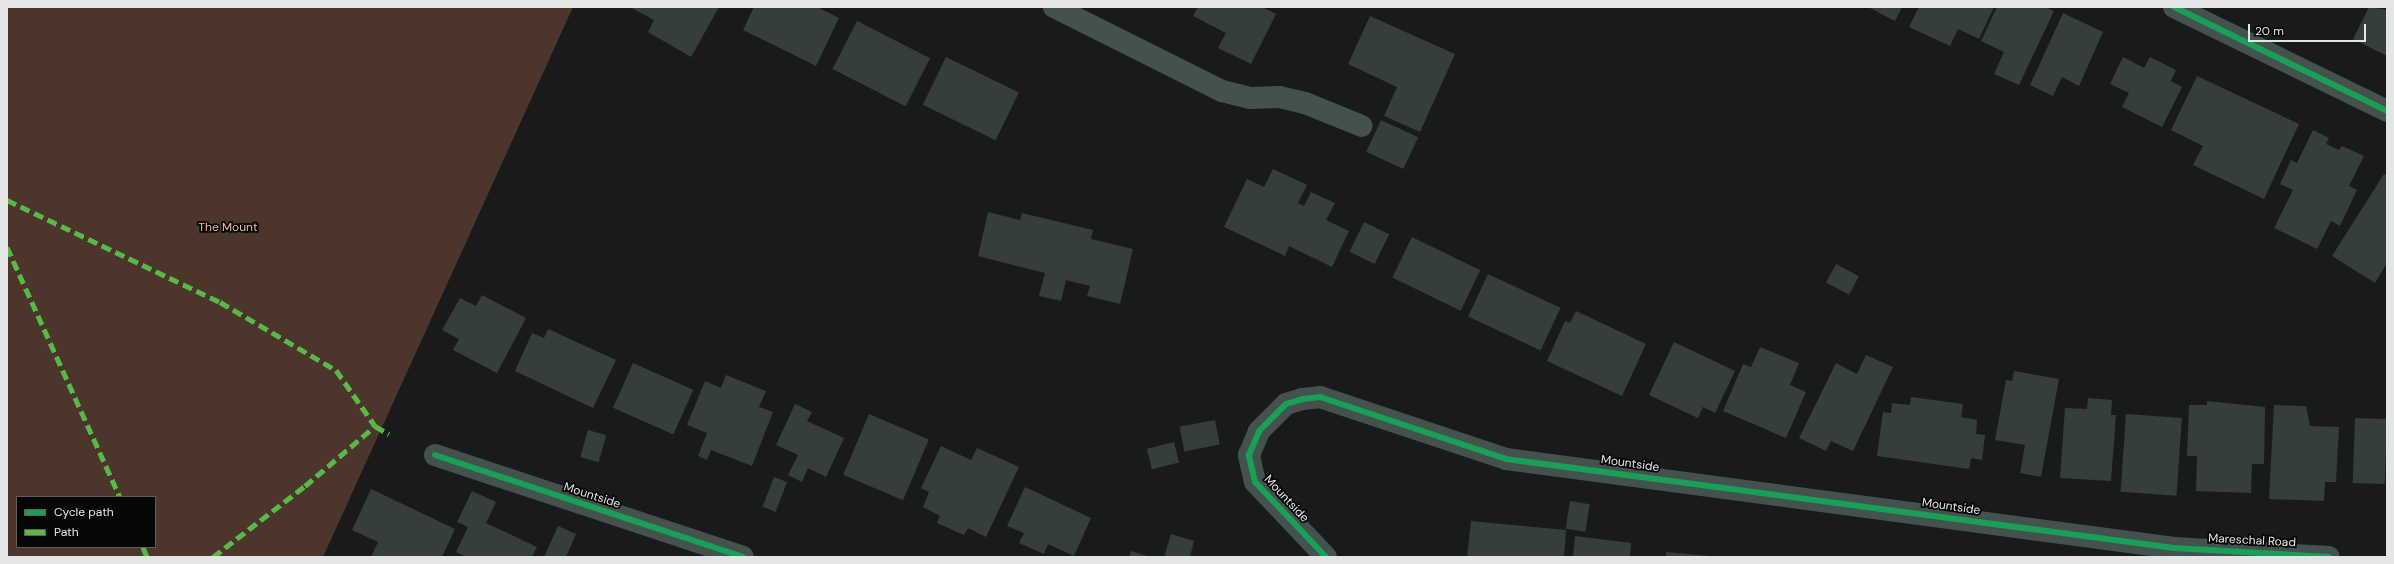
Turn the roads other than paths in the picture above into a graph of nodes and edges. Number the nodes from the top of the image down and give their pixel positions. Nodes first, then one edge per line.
1 (1054, 7) edge
2 (2174, 7) edge
3 (2387, 111) edge
4 (1362, 126) dead end
5 (435, 455) dead end
6 (2174, 548) joint
7 (743, 557) edge
8 (1326, 557) edge
9 (2329, 557) edge

1 - 4 street
2 - 3 street
5 - 7 street, Mountside
6 - 8 street, Mountside
6 - 9 street, Mareschal Road

